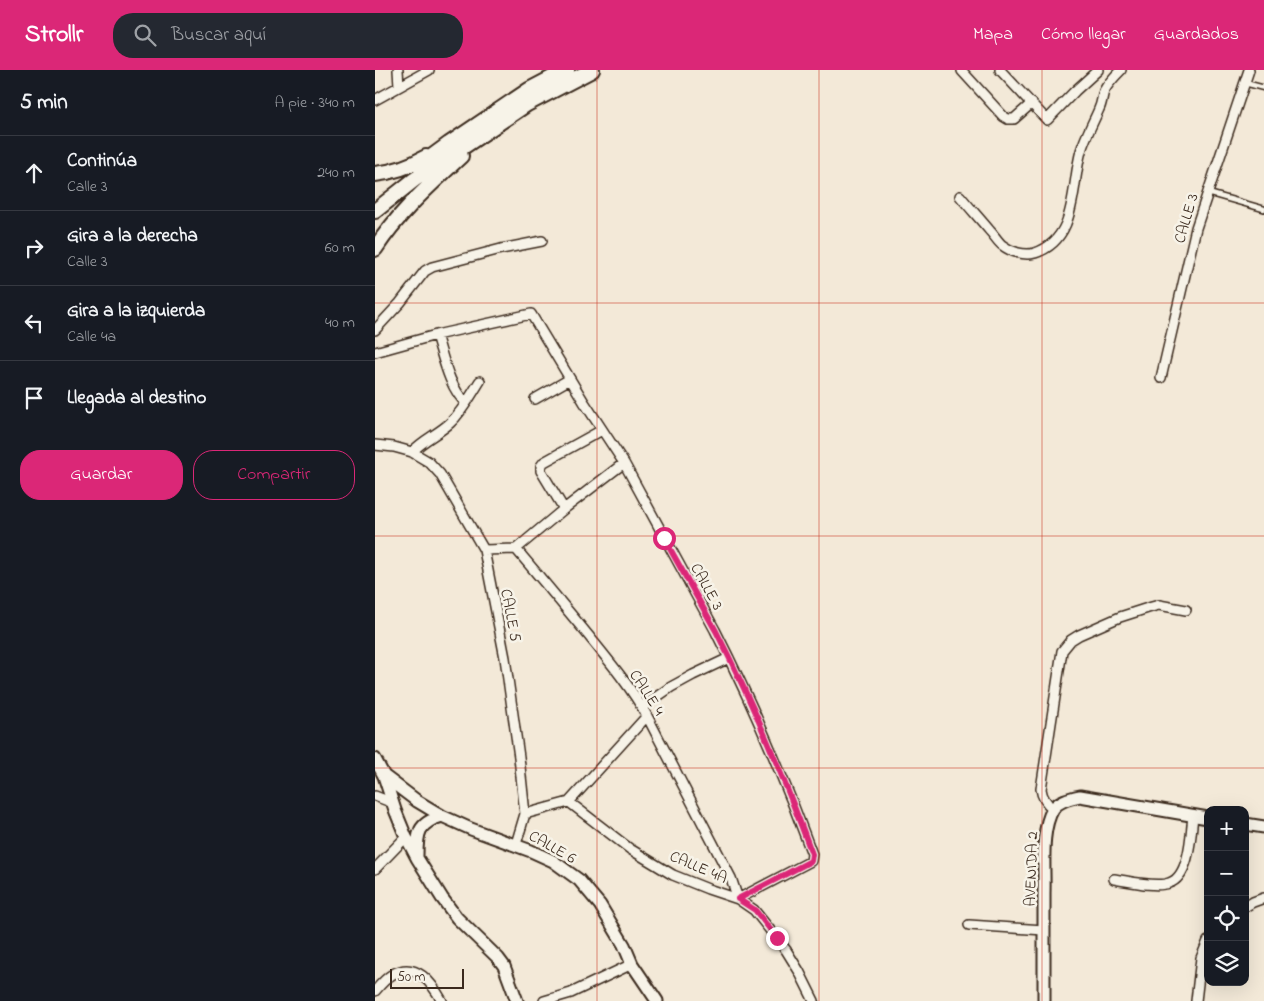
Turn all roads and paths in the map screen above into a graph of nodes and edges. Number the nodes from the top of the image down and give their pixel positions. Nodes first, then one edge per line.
1 (398, 70) edge
2 (429, 70) edge
3 (567, 70) edge
4 (592, 70) edge
5 (1000, 70) edge
6 (1098, 70) edge
7 (1121, 70) edge
8 (1249, 70) edge
9 (962, 71) edge
10 (1245, 83) junction
11 (399, 86) junction
12 (1264, 88) edge
13 (375, 100) edge
14 (1032, 104) junction
15 (494, 126) junction
16 (449, 144) junction
17 (375, 174) edge
18 (1208, 193) junction
19 (960, 196) dead end
20 (375, 199) edge
21 (1264, 209) edge
22 (375, 211) edge
23 (542, 241) dead end
24 (375, 249) edge
25 (375, 330) edge
26 (436, 335) junction
27 (375, 352) edge
28 (1161, 378) dead end
29 (570, 379) junction
30 (480, 381) dead end
31 (535, 399) dead end
32 (466, 403) junction
33 (602, 430) junction
34 (375, 445) edge
35 (412, 452) junction
36 (623, 463) junction
37 (563, 509) junction
38 (516, 549) junction
39 (484, 550) junction
40 (1186, 610) dead end
41 (729, 658) junction
42 (642, 707) junction
43 (647, 716) junction
44 (375, 759) edge
45 (384, 776) junction
46 (375, 796) edge
47 (569, 802) junction
48 (393, 803) junction
49 (1053, 809) junction
50 (525, 814) junction
51 (1193, 815) junction
52 (442, 816) junction
53 (1204, 817) edge
54 (1249, 825) edge
55 (1264, 827) edge
56 (405, 837) junction
57 (516, 844) junction
58 (417, 858) junction
59 (375, 869) edge
60 (1114, 880) dead end
61 (1264, 898) edge
62 (738, 899) junction
63 (1249, 904) edge
64 (969, 925) dead end
65 (1044, 930) junction
66 (1204, 951) edge
67 (632, 964) junction
68 (375, 991) edge
69 (571, 997) edge
70 (442, 1001) edge
71 (517, 1001) edge
72 (544, 1001) edge
73 (657, 1001) edge
74 (814, 1001) edge
75 (1044, 1001) edge
76 (1196, 1001) edge

1 - 11 street
2 - 11 street
3 - 16 highway
4 - 15 highway
5 - 14 street
6 - 14 street
7 - 19 street
8 - 10 street, CALLE 3
9 - 14 street
10 - 12 lane
10 - 18 street, CALLE 3
11 - 13 street
15 - 22 highway
15 - 24 highway
16 - 17 highway
16 - 20 highway
18 - 21 lane
18 - 28 street, CALLE 3
23 - 25 street
26 - 27 street
26 - 29 street, CALLE 3
26 - 32 street
29 - 31 street
29 - 33 street, CALLE 3
30 - 32 street
32 - 35 street
33 - 36 street, CALLE 3
33 - 37 street
34 - 35 street, CALLE 5
35 - 39 street, CALLE 5
36 - 37 street
36 - 41 street, CALLE 3
37 - 38 street
38 - 39 street
38 - 42 street, CALLE 4
39 - 50 street, CALLE 5
40 - 49 street
41 - 42 street
41 - 62 street, CALLE 3
42 - 43 street, CALLE 4
43 - 47 street
43 - 62 street, CALLE 4
44 - 45 street, CALLE 6
45 - 48 street, CALLE 6
45 - 52 street, CALLE 6
46 - 48 street
47 - 50 street
47 - 62 street, CALLE 4A
48 - 56 street, CALLE 6
49 - 51 street
49 - 65 street, AVENIDA 2
50 - 57 street, CALLE 5
51 - 53 street
51 - 60 street
52 - 57 street, CALLE 6
52 - 58 street
54 - 55 street
56 - 58 street, CALLE 6
56 - 59 street
57 - 67 street, CALLE 6
58 - 71 street, CALLE 6
61 - 63 street
62 - 74 street, CALLE 4A
64 - 65 street
65 - 75 street, AVENIDA 2
66 - 76 street
67 - 69 street
67 - 73 street, CALLE 6
68 - 70 street
69 - 72 street

